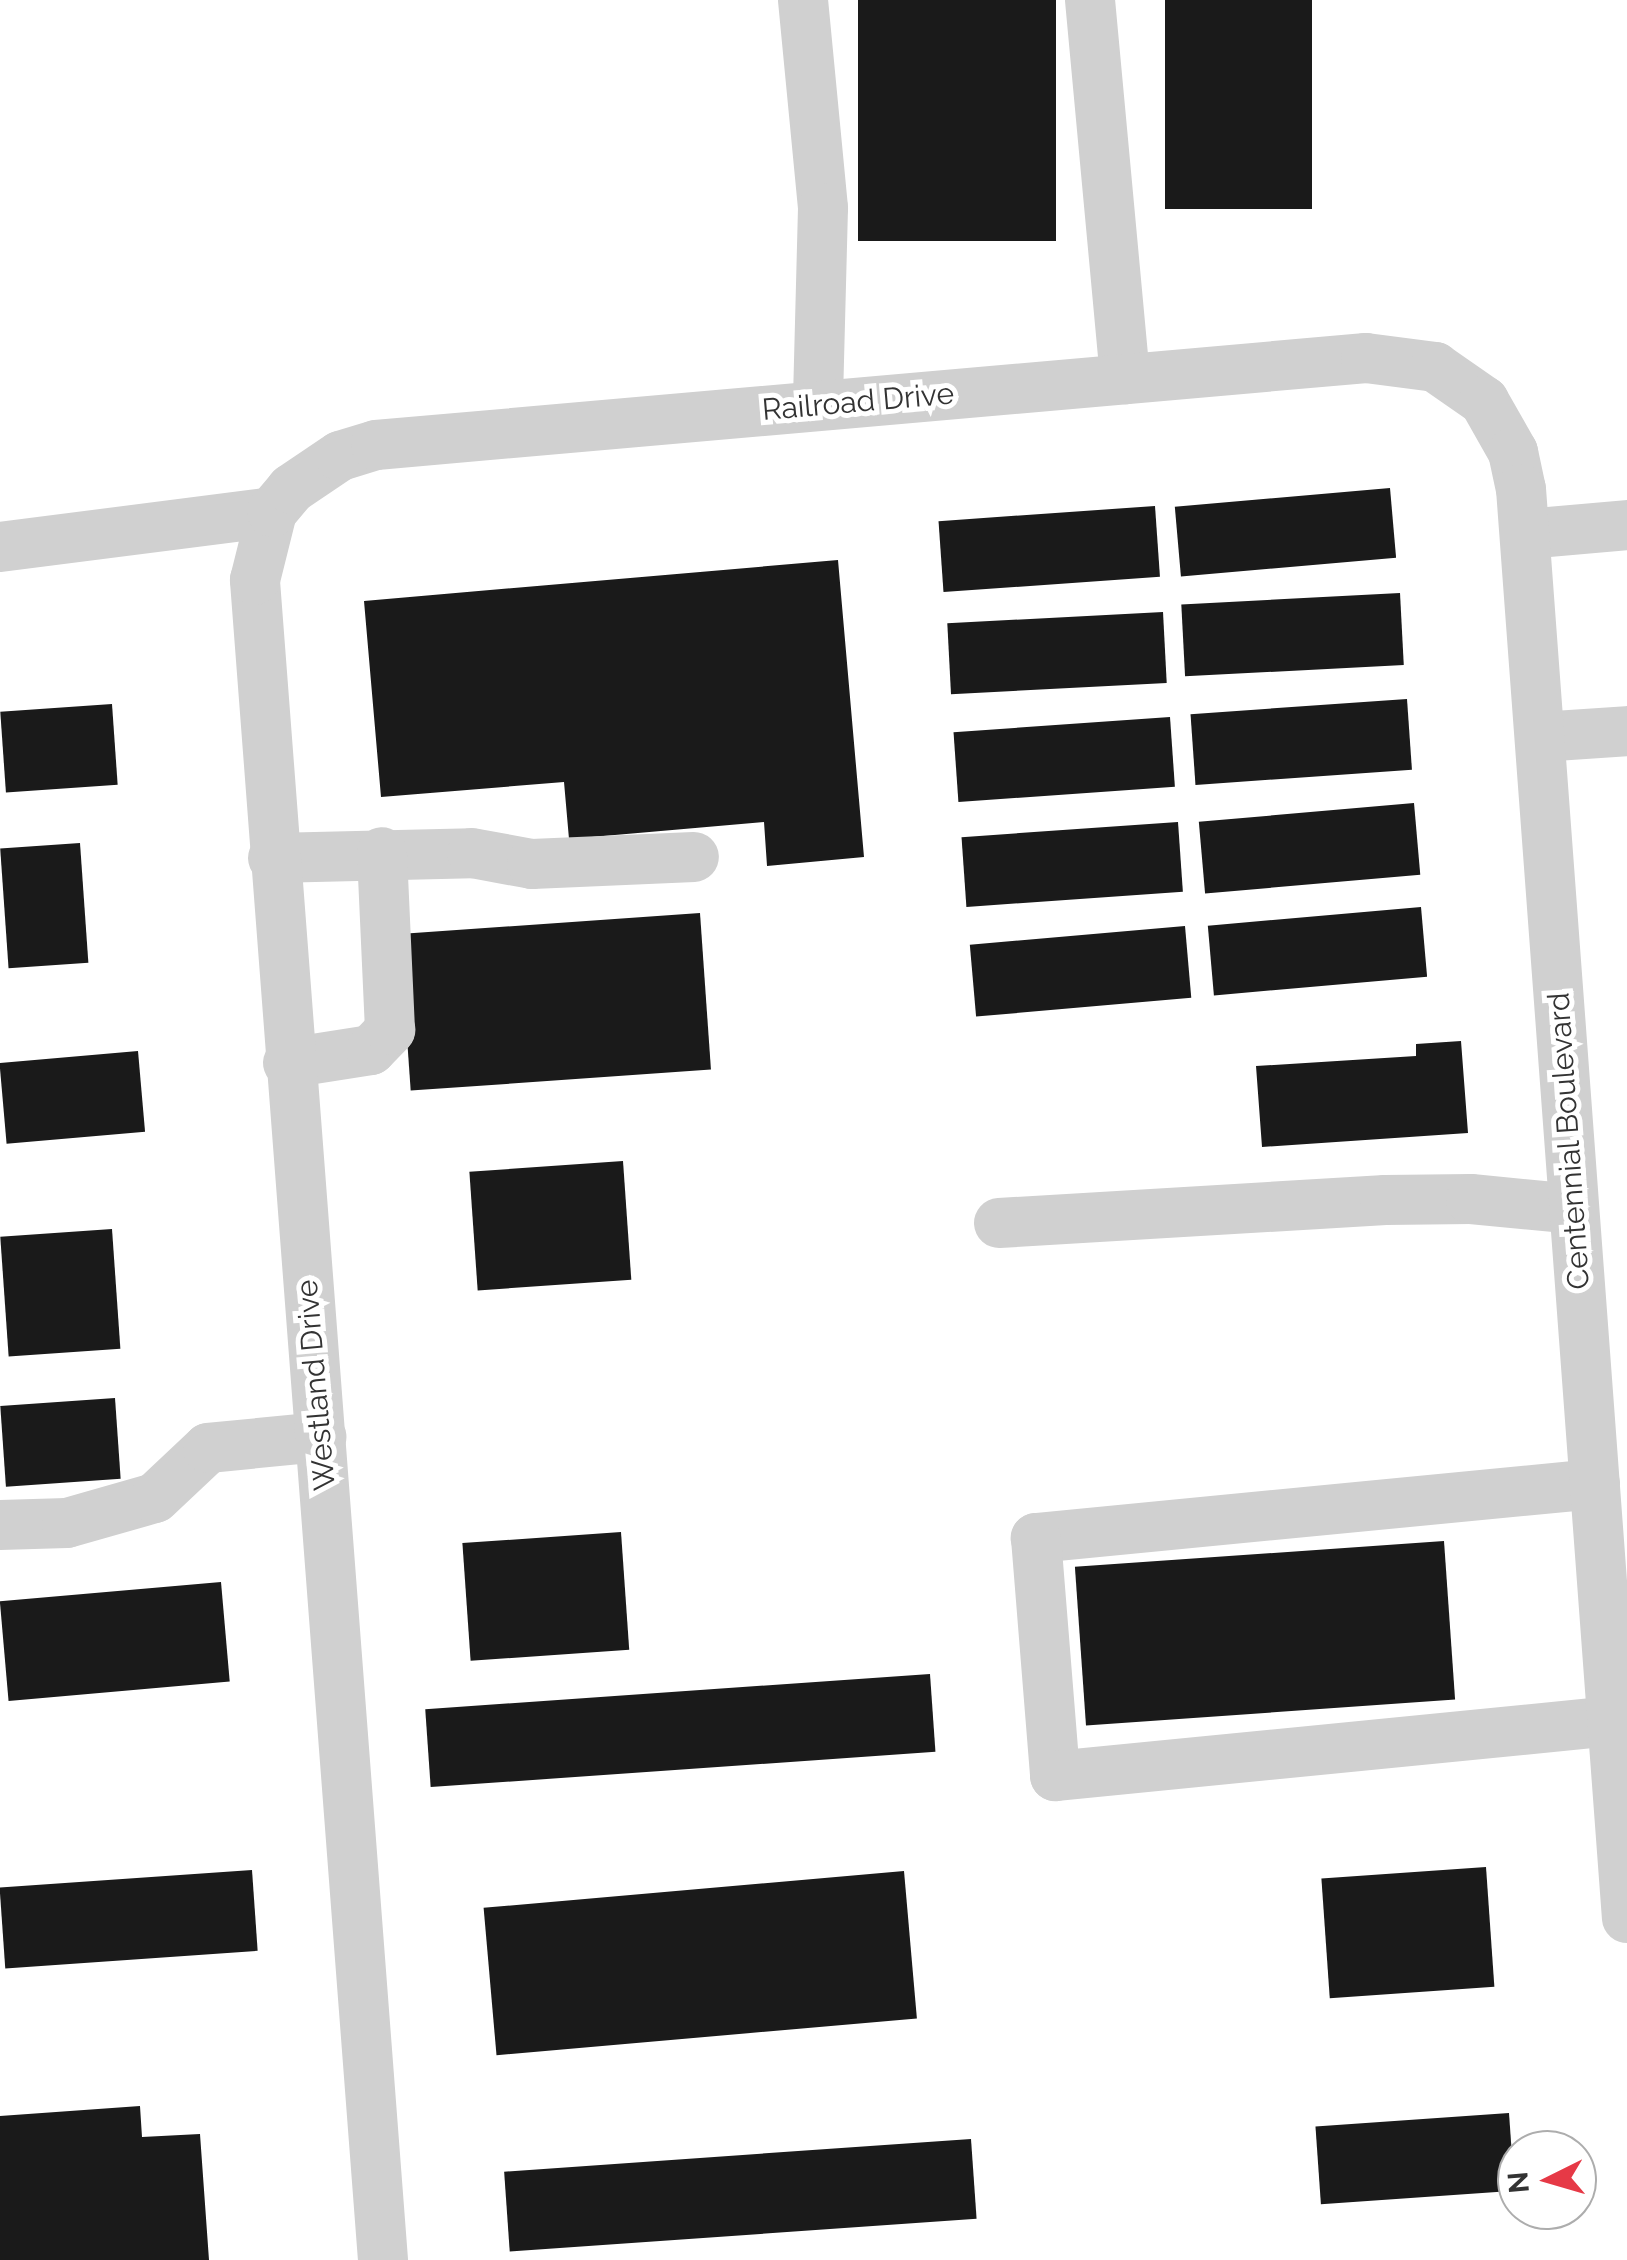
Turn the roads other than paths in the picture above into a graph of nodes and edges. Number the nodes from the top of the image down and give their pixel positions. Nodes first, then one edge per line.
1 (804, 0) edge
2 (1090, 0) edge
3 (1124, 379) junction
4 (1464, 382) joint
5 (818, 405) junction
6 (272, 512) junction
7 (1627, 524) edge
8 (1525, 534) junction
9 (0, 548) edge
10 (1627, 731) edge
11 (1540, 737) junction
12 (382, 852) junction
13 (694, 857) dead end
14 (273, 858) junction
15 (288, 1063) junction
16 (1574, 1210) junction
17 (999, 1223) dead end
18 (321, 1437) junction
19 (1595, 1484) junction
20 (0, 1525) edge
21 (1612, 1721) junction
22 (1627, 1918) edge
23 (383, 2260) edge

1 - 5 street
2 - 3 street
3 - 4 street, Railroad Drive
3 - 5 street, Railroad Drive
4 - 8 street, Centennial Boulevard
5 - 6 street, Railroad Drive
6 - 9 street
6 - 14 street, Westland Drive
7 - 8 street
8 - 11 street, Centennial Boulevard
10 - 11 street
11 - 16 street, Centennial Boulevard
12 - 13 street
12 - 14 street
12 - 15 street
14 - 15 street, Westland Drive
15 - 18 street, Westland Drive
16 - 17 street
16 - 19 street, Centennial Boulevard
18 - 20 street
18 - 23 street, Westland Drive
19 - 21 street, Centennial Boulevard
19 - 21 street
21 - 22 street, Centennial Boulevard

